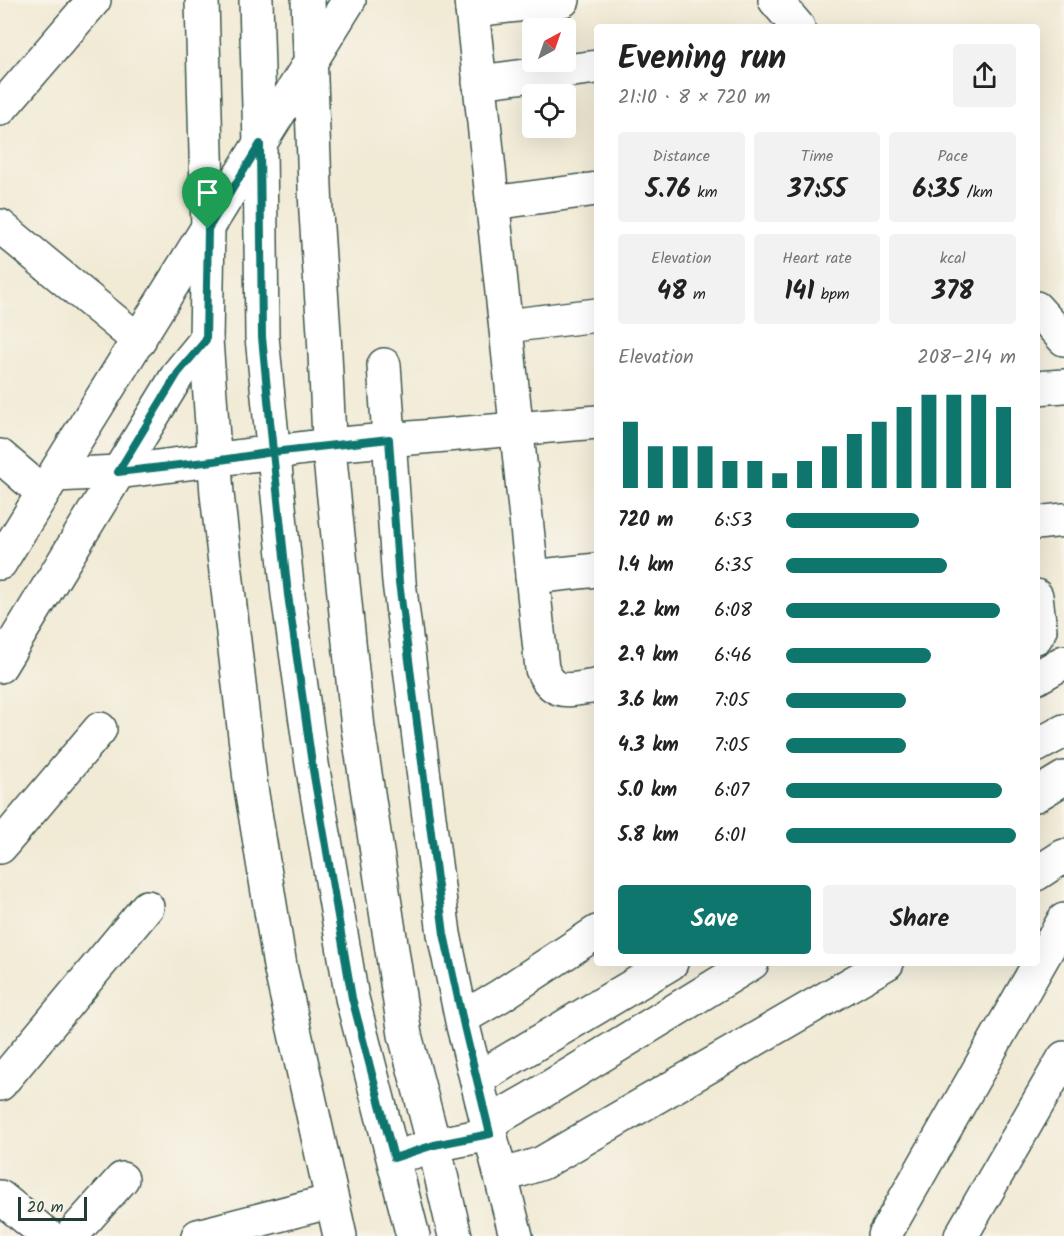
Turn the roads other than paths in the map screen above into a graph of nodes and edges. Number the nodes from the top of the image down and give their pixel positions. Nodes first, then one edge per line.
1 (94, 0) edge
2 (202, 0) edge
3 (256, 0) edge
4 (308, 0) edge
5 (349, 0) edge
6 (563, 0) edge
7 (775, 0) edge
8 (471, 5) edge
9 (795, 24) edge
10 (310, 63) junction
11 (594, 67) edge
12 (479, 82) junction
13 (0, 109) edge
14 (260, 144) junction
15 (594, 189) edge
16 (492, 203) junction
17 (0, 226) edge
18 (208, 229) junction
19 (1040, 312) edge
20 (594, 315) edge
21 (506, 326) junction
22 (1064, 339) edge
23 (206, 340) junction
24 (139, 341) junction
25 (384, 365) dead end
26 (1064, 386) edge
27 (1040, 387) edge
28 (594, 422) edge
29 (517, 429) junction
30 (389, 439) junction
31 (329, 445) junction
32 (273, 452) junction
33 (0, 456) edge
34 (214, 461) junction
35 (118, 472) junction
36 (49, 484) junction
37 (1064, 520) edge
38 (1040, 523) edge
39 (0, 563) edge
40 (594, 570) edge
41 (532, 577) junction
42 (1064, 662) edge
43 (0, 666) edge
44 (1040, 676) edge
45 (594, 686) edge
46 (100, 729) dead end
47 (1064, 731) edge
48 (1040, 744) edge
49 (1064, 778) edge
50 (1040, 793) edge
51 (0, 847) edge
52 (1064, 856) edge
53 (1040, 871) edge
54 (147, 907) dead end
55 (1064, 920) edge
56 (594, 935) edge
57 (1040, 962) edge
58 (666, 966) edge
59 (747, 966) edge
60 (882, 966) edge
61 (1038, 966) edge
62 (462, 1018) junction
63 (1064, 1058) edge
64 (477, 1079) junction
65 (0, 1084) edge
66 (488, 1127) junction
67 (434, 1145) junction
68 (394, 1158) junction
69 (500, 1172) junction
70 (122, 1179) dead end
71 (0, 1197) edge
72 (332, 1201) junction
73 (48, 1236) edge
74 (70, 1236) edge
75 (198, 1236) edge
76 (340, 1236) edge
77 (412, 1236) edge
78 (455, 1236) edge
79 (516, 1236) edge
80 (884, 1236) edge
81 (961, 1236) edge

1 - 13 street
2 - 18 street
3 - 14 street
4 - 10 street
5 - 10 street
6 - 8 street
7 - 9 street
8 - 12 street
10 - 14 street
10 - 31 street
11 - 12 street
12 - 16 street
14 - 18 street
14 - 32 street
15 - 16 street
16 - 21 street
17 - 24 street
18 - 23 street
18 - 24 street
19 - 22 street
20 - 21 street
21 - 29 street
23 - 34 street
23 - 35 street
24 - 36 street
25 - 30 street
26 - 27 street
28 - 29 street
29 - 30 street
29 - 41 street
30 - 31 street
30 - 62 street
31 - 32 street
31 - 67 street
32 - 34 street
32 - 68 street
33 - 36 street
34 - 35 street
34 - 72 street
35 - 36 street
35 - 43 street
36 - 39 street
37 - 38 street
40 - 41 street
41 - 45 street
42 - 44 street
46 - 51 street
47 - 48 street
49 - 50 street
52 - 53 street
54 - 65 street
55 - 57 street
56 - 62 street
58 - 64 street
59 - 66 street
60 - 69 street
61 - 80 street
62 - 64 street
63 - 81 street
64 - 66 street
66 - 67 street
66 - 69 street
67 - 68 street
67 - 78 street
68 - 77 street
69 - 79 street
70 - 74 street
71 - 73 street
72 - 75 street
72 - 76 street

